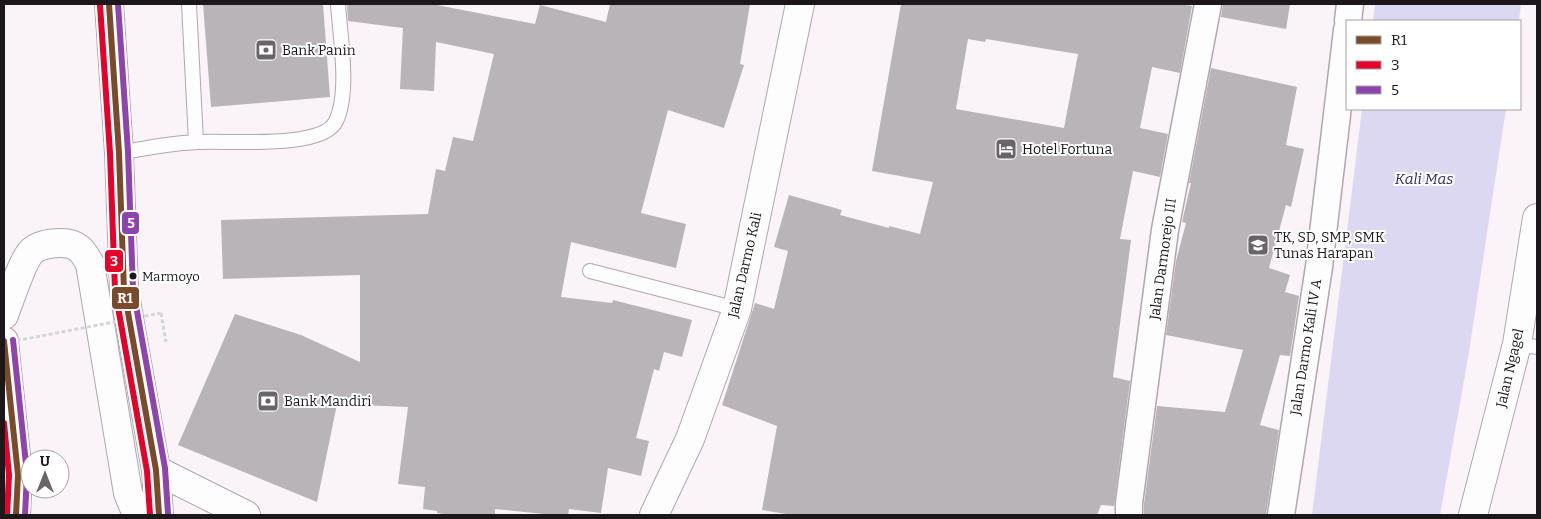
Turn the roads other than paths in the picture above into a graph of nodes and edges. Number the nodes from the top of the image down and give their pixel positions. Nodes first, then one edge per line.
1 (109, 4) edge
2 (189, 4) edge
3 (338, 4) edge
4 (800, 4) edge
5 (1208, 4) edge
6 (1350, 4) edge
7 (1348, 20) edge
8 (1346, 38) edge
9 (196, 142) junction
10 (119, 153) junction
11 (1537, 218) edge
12 (590, 270) dead end
13 (1533, 273) edge
14 (737, 309) junction
15 (4, 315) edge
16 (4, 342) edge
17 (1527, 346) edge
18 (156, 470) junction
19 (16, 515) edge
20 (137, 515) edge
21 (159, 515) edge
22 (246, 515) edge
23 (654, 515) edge
24 (1129, 515) edge
25 (1281, 515) edge
26 (1473, 515) edge

1 - 10 main road
2 - 9 lane
3 - 9 lane
4 - 14 main road, Jalan Darmo Kali
5 - 24 street, Jalan Darmorejo III
6 - 7 street
8 - 25 street, Jalan Darmo Kali IV A
9 - 10 lane
10 - 18 main road
11 - 13 main road, Jalan Ngagel
12 - 14 lane
13 - 17 main road, Jalan Ngagel
14 - 23 main road, Jalan Darmo Kali
15 - 20 main road
16 - 19 main road
17 - 26 main road, Jalan Ngagel
18 - 21 main road
18 - 22 main road

